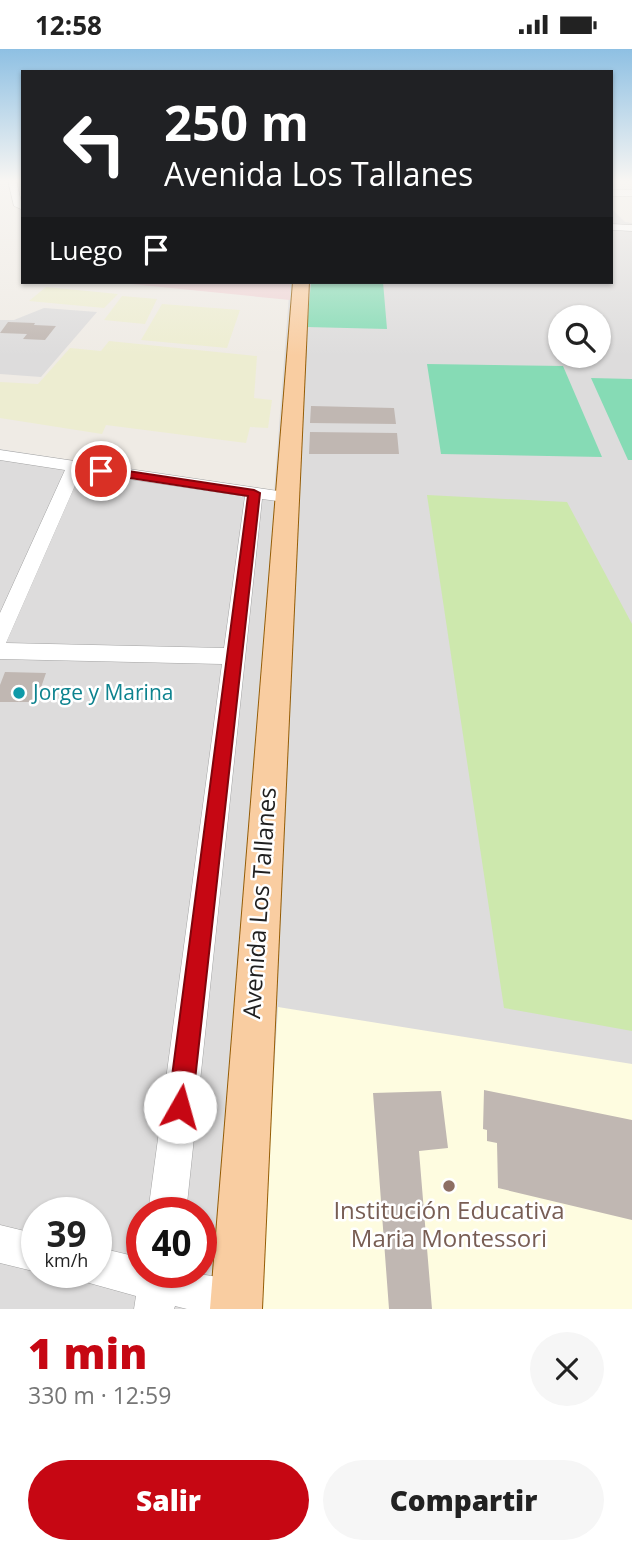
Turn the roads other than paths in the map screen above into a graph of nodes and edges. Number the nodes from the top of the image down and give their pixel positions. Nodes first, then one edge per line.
1 (301, 284) edge
2 (0, 454) edge
3 (75, 467) junction
4 (270, 495) junction
5 (0, 637) edge
6 (0, 651) edge
7 (234, 656) junction
8 (169, 1197) edge
9 (0, 1244) edge
10 (21, 1249) edge
11 (158, 1288) edge
12 (236, 1305) edge

1 - 4 main road, Avenida Los Tallanes
2 - 3 street
3 - 4 street
3 - 5 street
4 - 7 street
4 - 12 main road, Avenida Los Tallanes
6 - 7 street
7 - 8 street
9 - 10 street
11 - 12 street

